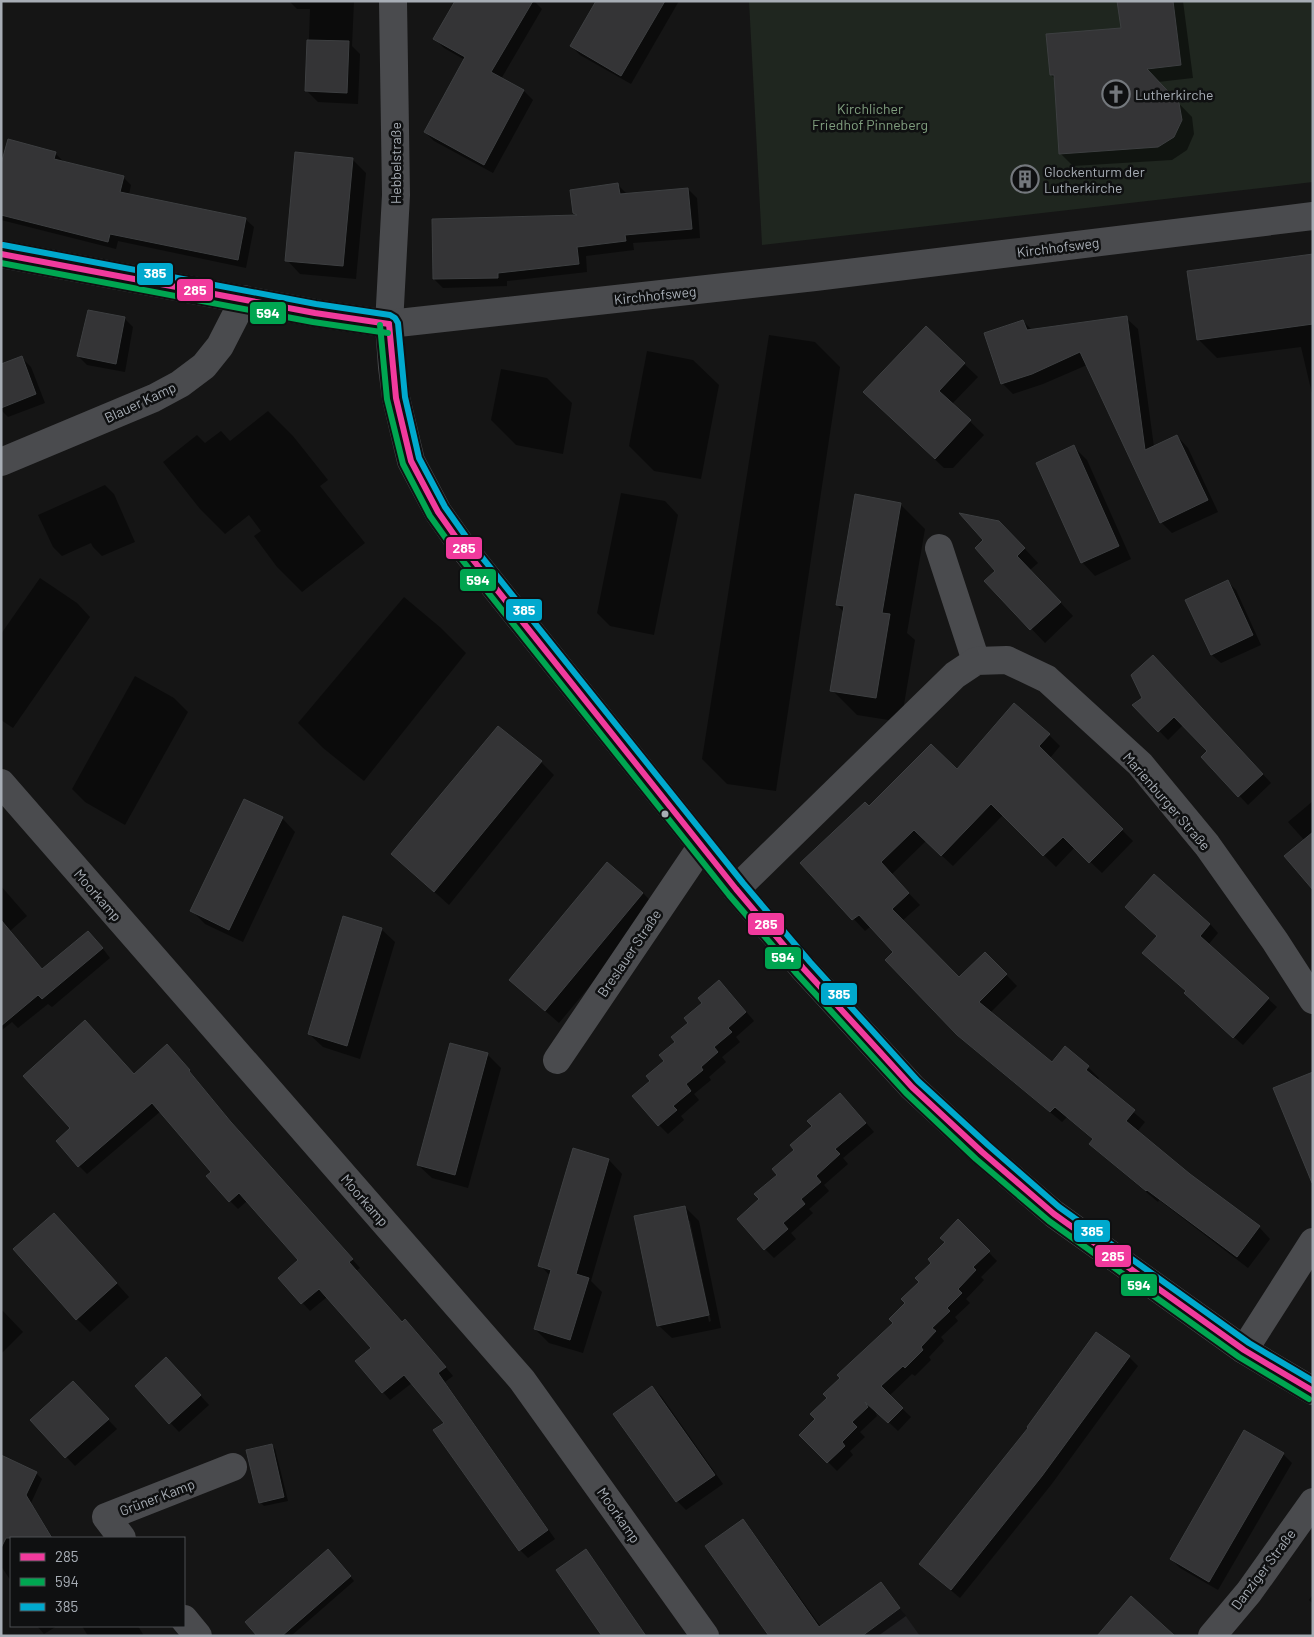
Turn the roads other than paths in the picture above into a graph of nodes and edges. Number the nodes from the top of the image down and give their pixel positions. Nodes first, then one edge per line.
1 (393, 1) edge
2 (1313, 216) edge
3 (1, 254) edge
4 (244, 299) junction
5 (389, 324) junction
6 (1, 462) edge
7 (939, 548) dead end
8 (976, 661) junction
9 (1, 783) edge
10 (702, 847) junction
11 (736, 890) junction
12 (1313, 1000) edge
13 (557, 1060) dead end
14 (1313, 1242) edge
15 (1244, 1350) junction
16 (1313, 1392) edge
17 (232, 1467) dead end
18 (1313, 1502) edge
19 (121, 1537) edge
20 (185, 1619) edge
21 (198, 1636) edge
22 (705, 1636) edge
23 (1212, 1636) edge

1 - 5 street, Hebbelstraße
2 - 5 street, Kirchhofsweg
3 - 4 street, Kirchhofsweg
4 - 5 street, Kirchhofsweg
4 - 6 street, Blauer Kamp
5 - 10 street
7 - 8 street
8 - 11 street
8 - 12 street, Marienburger Straße
9 - 22 street, Moorkamp
10 - 11 street
10 - 13 street, Breslauer Straße
11 - 15 street
14 - 15 street
15 - 16 street
17 - 19 street, Grüner Kamp
18 - 23 street, Danziger Straße
20 - 21 street

